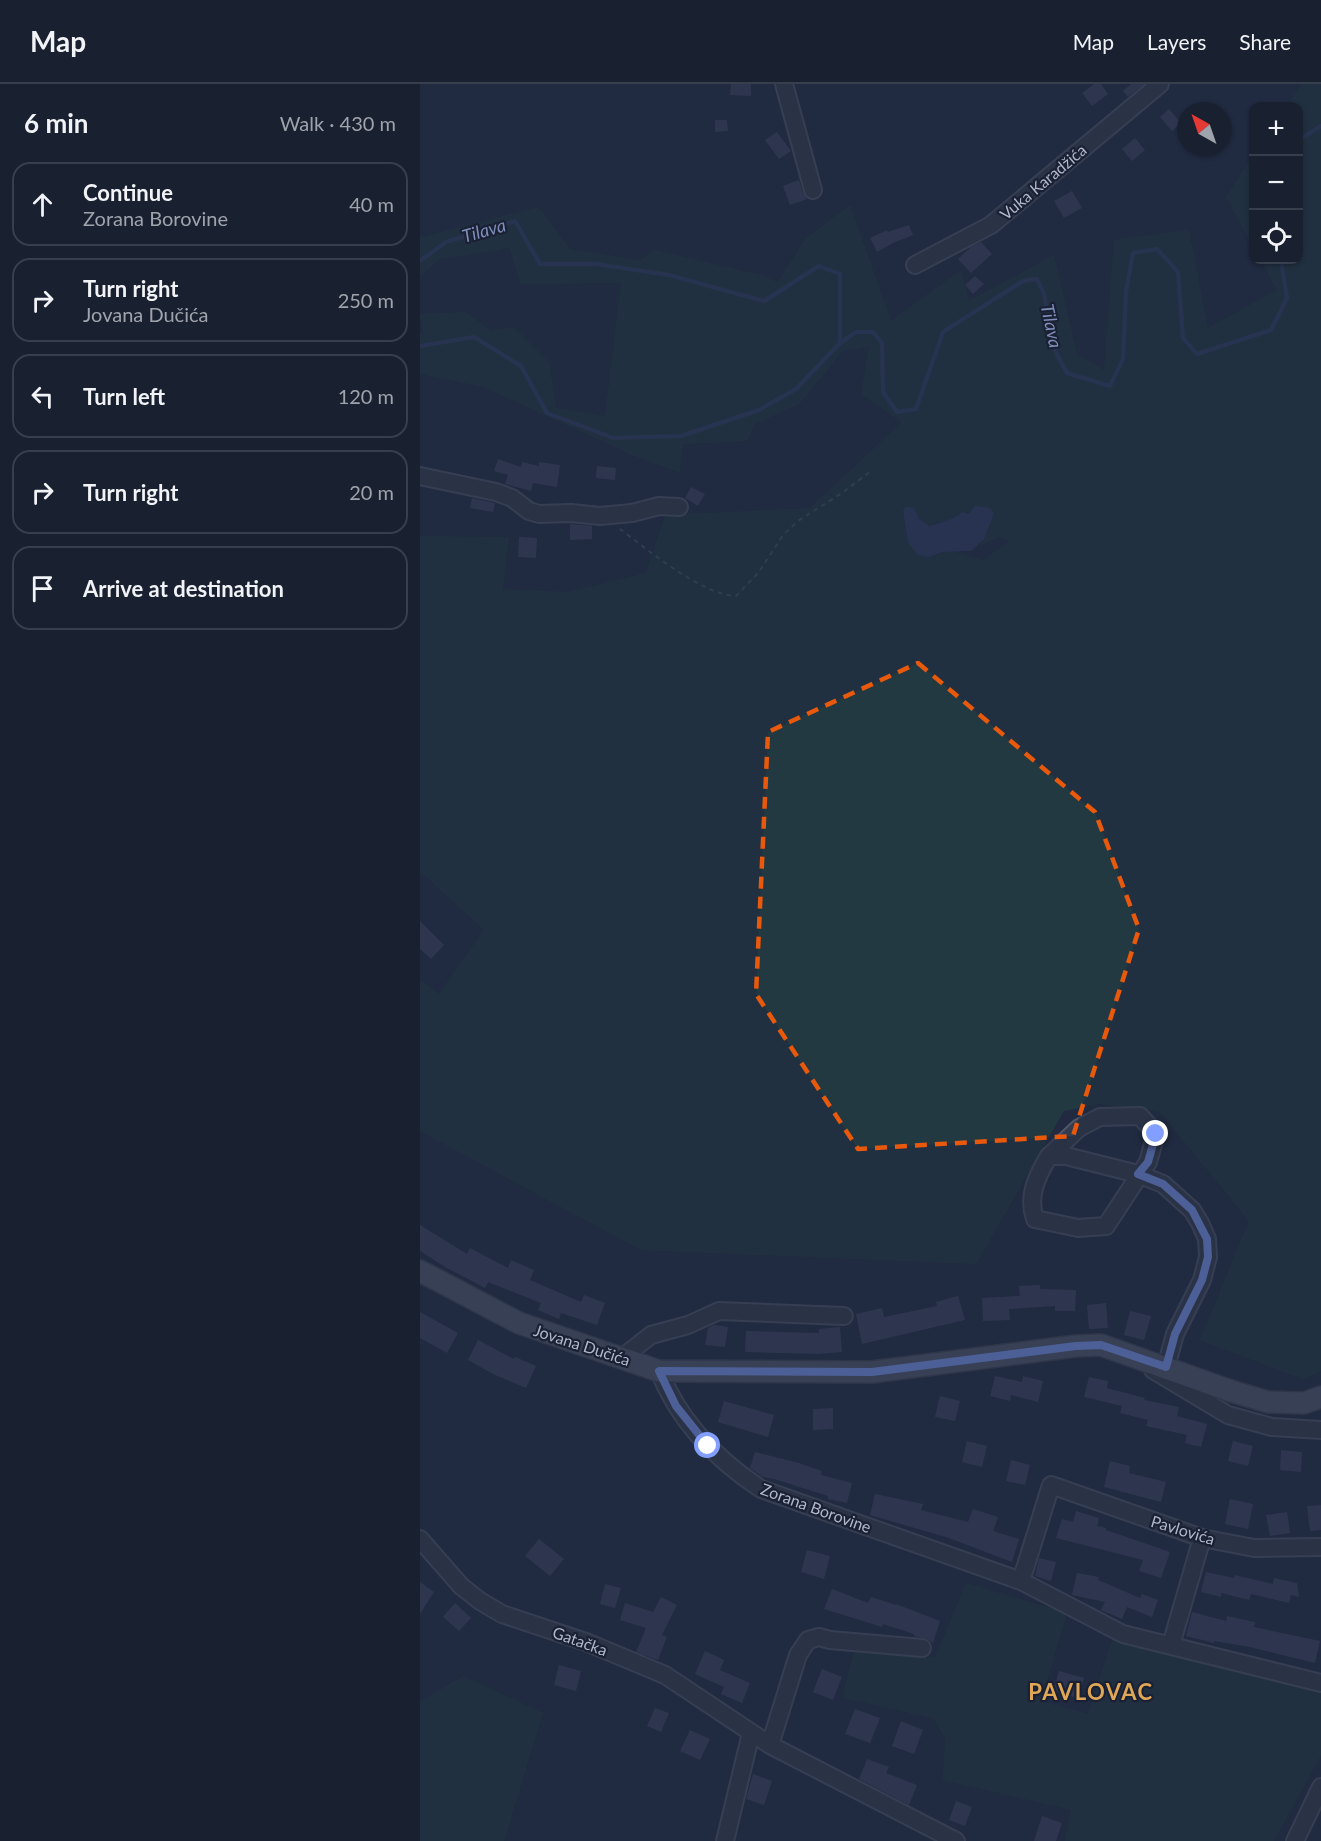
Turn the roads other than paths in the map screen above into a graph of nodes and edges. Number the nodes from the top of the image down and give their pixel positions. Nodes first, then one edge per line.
1 (784, 84) edge
2 (1160, 84) edge
3 (813, 190) dead end
4 (915, 265) dead end
5 (420, 476) edge
6 (679, 507) dead end
7 (1049, 1156) junction
8 (1138, 1174) junction
9 (420, 1271) edge
10 (844, 1316) dead end
11 (1129, 1355) junction
12 (622, 1358) junction
13 (1166, 1367) junction
14 (659, 1371) junction
15 (1321, 1397) edge
16 (1321, 1430) edge
17 (1203, 1538) junction
18 (420, 1539) edge
19 (1321, 1547) edge
20 (1021, 1581) junction
21 (1171, 1646) junction
22 (922, 1648) dead end
23 (1321, 1683) edge
24 (751, 1733) junction
25 (770, 1745) junction
26 (1321, 1787) edge
27 (725, 1841) edge
28 (956, 1841) edge
29 (1295, 1841) edge

1 - 3 street
2 - 4 street, Vuka Karadžića
5 - 6 street
7 - 8 street
7 - 8 street
7 - 8 street
8 - 13 street
9 - 12 main road, Jovana Dučića
10 - 12 street
11 - 13 main road, Jovana Dučića
11 - 14 main road, Jovana Dučića
11 - 16 street
12 - 14 main road, Jovana Dučića
13 - 15 main road, Jovana Dučića
14 - 20 street, Zorana Borovine
17 - 19 street, Pavlovića
17 - 20 street, Pavlovića
17 - 21 street
18 - 24 street, Gatačka
20 - 21 street, Zorana Borovine
21 - 23 street, Zorana Borovine
22 - 25 street
24 - 25 street, Gatačka
24 - 27 street
25 - 28 street, Gatačka
26 - 29 street

